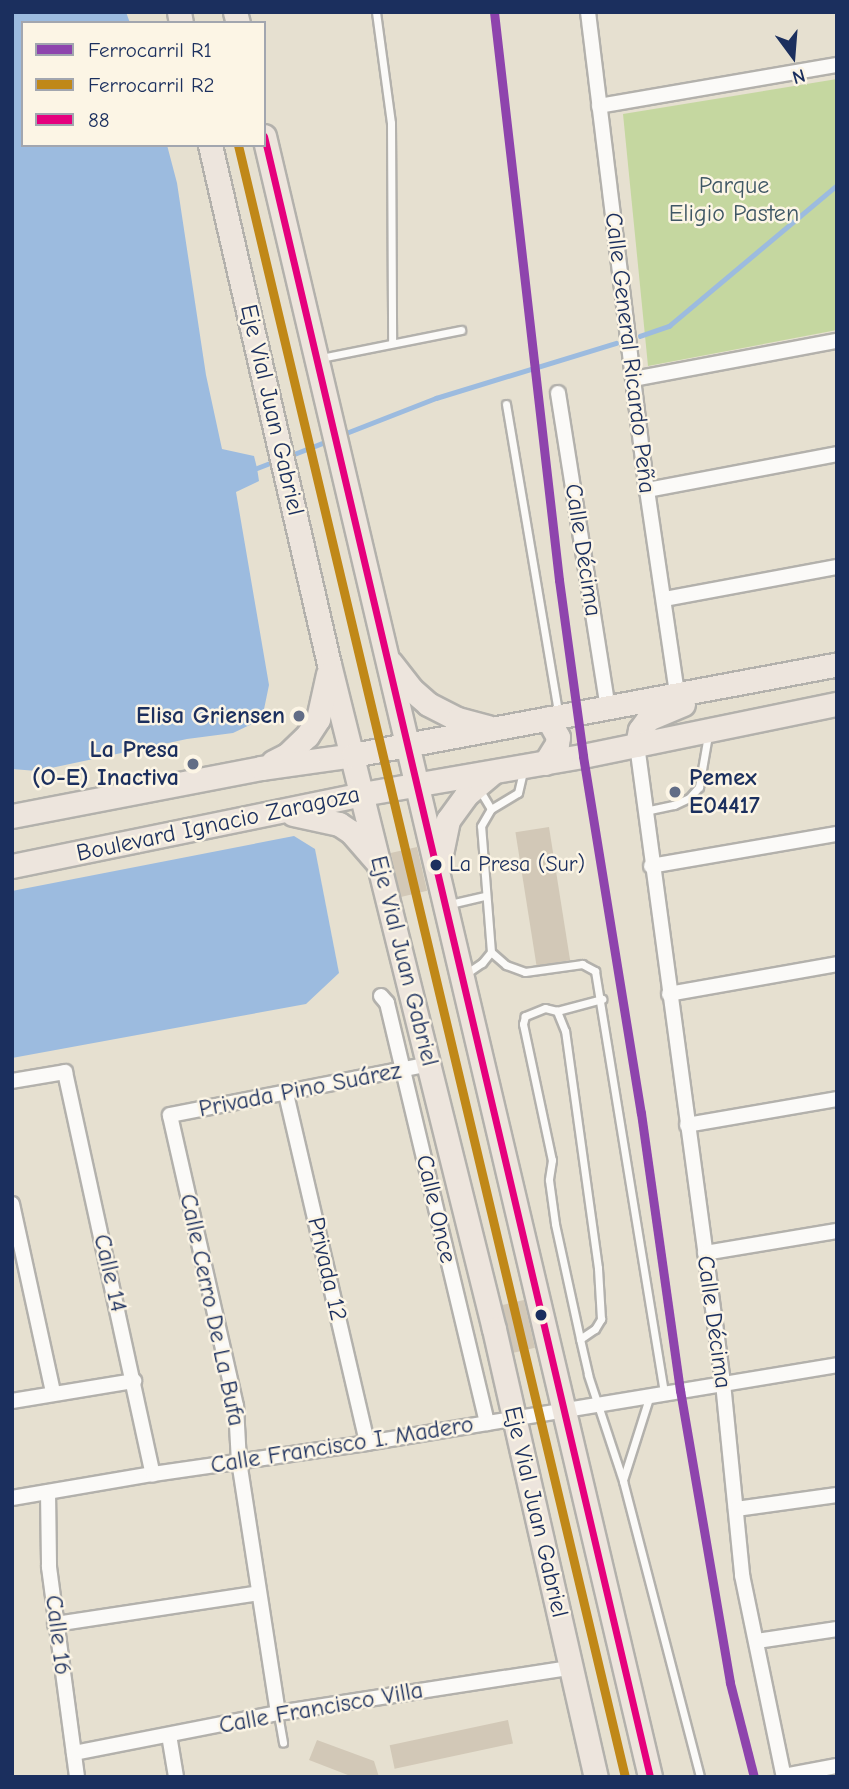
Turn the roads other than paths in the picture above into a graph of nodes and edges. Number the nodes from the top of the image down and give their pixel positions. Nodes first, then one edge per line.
1 (376, 12) edge
2 (588, 12) edge
3 (837, 65) edge
4 (598, 106) junction
5 (266, 144) edge
6 (210, 147) edge
7 (461, 330) dead end
8 (837, 341) edge
9 (392, 342) junction
10 (317, 359) junction
11 (633, 379) junction
12 (558, 393) dead end
13 (506, 404) dead end
14 (837, 454) edge
15 (647, 490) junction
16 (837, 567) edge
17 (664, 599) junction
18 (384, 650) junction
19 (329, 664) junction
20 (837, 664) edge
21 (724, 685) junction
22 (677, 694) junction
23 (837, 704) edge
24 (608, 707) junction
25 (554, 718) junction
26 (497, 729) junction
27 (708, 730) junction
28 (405, 745) junction
29 (637, 745) junction
30 (352, 755) junction
31 (534, 765) junction
32 (261, 768) junction
33 (484, 779) junction
34 (416, 785) junction
35 (362, 794) junction
36 (491, 809) junction
37 (279, 812) junction
38 (645, 812) junction
39 (12, 817) edge
40 (837, 834) edge
41 (12, 866) edge
42 (381, 866) junction
43 (651, 866) junction
44 (437, 877) junction
45 (486, 896) junction
46 (444, 905) junction
47 (491, 952) junction
48 (837, 964) edge
49 (461, 976) junction
50 (669, 994) junction
51 (381, 996) dead end
52 (602, 999) junction
53 (557, 1011) junction
54 (430, 1063) junction
55 (403, 1069) junction
56 (12, 1081) edge
57 (286, 1094) junction
58 (837, 1099) edge
59 (170, 1115) joint
60 (687, 1125) junction
61 (12, 1204) edge
62 (837, 1231) edge
63 (705, 1253) junction
64 (580, 1339) junction
65 (837, 1365) edge
66 (134, 1381) junction
67 (723, 1383) junction
68 (53, 1392) junction
69 (657, 1394) junction
70 (12, 1401) edge
71 (600, 1404) junction
72 (564, 1409) junction
73 (515, 1418) junction
74 (487, 1423) junction
75 (367, 1443) junction
76 (239, 1462) junction
77 (153, 1474) junction
78 (623, 1481) junction
79 (48, 1492) junction
80 (837, 1495) edge
81 (12, 1498) edge
82 (736, 1509) junction
83 (259, 1593) junction
84 (55, 1624) junction
85 (837, 1629) edge
86 (757, 1641) junction
87 (570, 1668) junction
88 (278, 1713) junction
89 (169, 1735) junction
90 (283, 1743) dead end
91 (74, 1753) junction
92 (837, 1766) edge
93 (784, 1776) edge
94 (78, 1777) edge
95 (176, 1777) edge
96 (596, 1777) edge
97 (650, 1777) edge
98 (699, 1777) edge

1 - 9 lane
2 - 4 street, Calle General Ricardo Peña
3 - 4 street
4 - 11 street, Calle General Ricardo Peña
5 - 10 main road, Eje Vial Juan Gabriel
6 - 19 main road, Eje Vial Juan Gabriel
7 - 9 lane
8 - 11 street
9 - 10 lane
10 - 18 main road, Eje Vial Juan Gabriel
11 - 15 street, Calle General Ricardo Peña
12 - 24 street, Calle Décima
13 - 25 lane
14 - 15 street
15 - 17 street, Calle General Ricardo Peña
16 - 17 street
17 - 22 street, Calle General Ricardo Peña
18 - 26 main road
18 - 28 main road, Eje Vial Juan Gabriel
19 - 30 main road, Eje Vial Juan Gabriel
19 - 32 main road
20 - 21 main road, Boulevard Ignacio Zaragoza
21 - 22 main road, Boulevard Ignacio Zaragoza
21 - 29 main road
22 - 24 main road, Boulevard Ignacio Zaragoza
23 - 27 main road, Boulevard Ignacio Zaragoza
24 - 25 main road, Boulevard Ignacio Zaragoza
25 - 26 main road, Boulevard Ignacio Zaragoza
25 - 31 main road
26 - 28 main road, Boulevard Ignacio Zaragoza
27 - 29 main road, Boulevard Ignacio Zaragoza
27 - 38 lane
28 - 30 main road, Boulevard Ignacio Zaragoza
28 - 34 main road, Eje Vial Juan Gabriel
29 - 31 main road, Boulevard Ignacio Zaragoza
29 - 38 street, Calle Décima
30 - 32 main road, Boulevard Ignacio Zaragoza
30 - 35 main road, Eje Vial Juan Gabriel
31 - 33 main road, Boulevard Ignacio Zaragoza
31 - 36 lane
32 - 39 main road, Boulevard Ignacio Zaragoza
33 - 34 main road, Boulevard Ignacio Zaragoza
33 - 36 lane
33 - 44 main road
34 - 35 main road, Boulevard Ignacio Zaragoza
34 - 44 main road, Eje Vial Juan Gabriel
35 - 37 main road, Boulevard Ignacio Zaragoza
35 - 42 main road, Eje Vial Juan Gabriel
36 - 45 lane
37 - 41 main road, Boulevard Ignacio Zaragoza
37 - 42 main road
38 - 43 street, Calle Décima
40 - 43 street
42 - 54 main road, Eje Vial Juan Gabriel
43 - 50 street, Calle Décima
44 - 46 main road, Eje Vial Juan Gabriel
45 - 46 lane
45 - 47 lane
46 - 49 main road, Eje Vial Juan Gabriel
47 - 49 lane
47 - 52 lane
48 - 50 street
49 - 72 main road, Eje Vial Juan Gabriel
50 - 60 street, Calle Décima
51 - 55 street, Calle Once
52 - 53 lane
52 - 69 lane
53 - 64 lane
53 - 64 lane
54 - 55 street, Privada Pino Suárez
54 - 73 main road, Eje Vial Juan Gabriel
55 - 57 street, Privada Pino Suárez
55 - 74 street, Calle Once
56 - 66 street, Calle 14
57 - 59 street, Privada Pino Suárez
57 - 75 street, Privada 12
58 - 60 street
59 - 76 street, Calle Cerro De La Bufa
60 - 63 street, Calle Décima
61 - 68 street
62 - 63 street
63 - 67 street, Calle Décima
64 - 71 lane
65 - 67 street, Calle Francisco I. Madero
66 - 68 street
66 - 77 street, Calle 14
67 - 69 street, Calle Francisco I. Madero
67 - 82 street, Calle Décima
68 - 70 street
69 - 71 street, Calle Francisco I. Madero
69 - 78 lane
71 - 72 street, Calle Francisco I. Madero
71 - 78 lane
72 - 73 street, Calle Francisco I. Madero
72 - 97 main road, Eje Vial Juan Gabriel
73 - 74 street, Calle Francisco I. Madero
73 - 87 main road, Eje Vial Juan Gabriel
74 - 75 street, Calle Francisco I. Madero
75 - 76 street, Calle Francisco I. Madero
76 - 77 street, Calle Francisco I. Madero
76 - 83 street, Calle Cerro De La Bufa
77 - 79 street, Calle Francisco I. Madero
78 - 98 lane
79 - 81 street, Calle Francisco I. Madero
79 - 84 street, Calle 16
80 - 82 street
82 - 86 street, Calle Décima
83 - 84 street
83 - 88 street, Calle Cerro De La Bufa
84 - 91 street, Calle 16
85 - 86 street
86 - 93 street, Calle Décima
87 - 88 street, Calle Francisco Villa
87 - 96 main road, Eje Vial Juan Gabriel
88 - 89 street, Calle Francisco Villa
88 - 90 lane
89 - 91 street, Calle Francisco Villa
89 - 95 street
91 - 94 street, Calle 16
92 - 93 street

